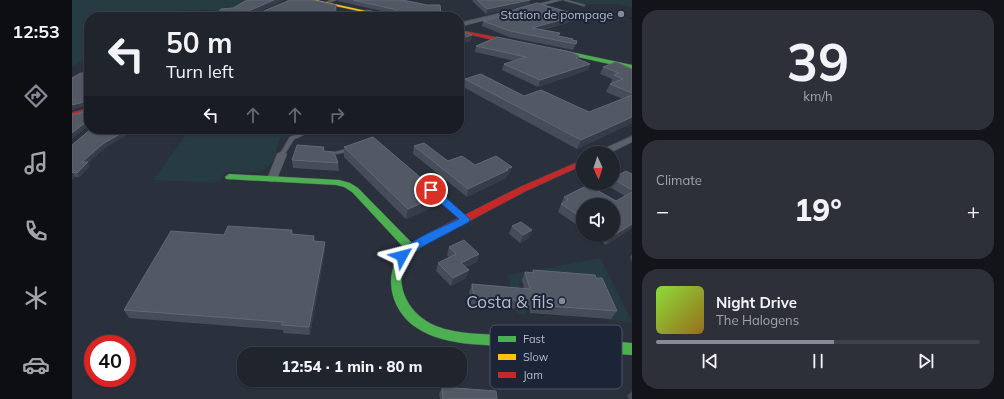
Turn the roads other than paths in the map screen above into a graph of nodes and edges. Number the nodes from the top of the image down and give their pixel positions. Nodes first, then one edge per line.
1 (296, 0) edge
2 (310, 0) edge
3 (560, 0) edge
4 (564, 0) edge
5 (330, 2) edge
6 (584, 5) dead end
7 (267, 12) edge
8 (371, 12) edge
9 (464, 24) edge
10 (464, 32) edge
11 (526, 45) edge
12 (550, 50) edge
13 (632, 67) edge
14 (84, 112) edge
15 (72, 115) edge
16 (302, 134) edge
17 (632, 139) edge
18 (359, 146) edge
19 (617, 146) edge
20 (337, 153) dead end
21 (282, 154) joint
22 (576, 165) edge
23 (229, 177) dead end
24 (272, 179) junction
25 (431, 190) edge
26 (466, 219) junction
27 (410, 248) junction
28 (490, 340) edge
29 (622, 348) edge
30 (632, 349) edge

1 - 7 street
2 - 5 street
3 - 9 street
4 - 6 lane
5 - 8 street
10 - 11 street
12 - 13 street
14 - 15 street
16 - 21 lane
17 - 19 street
18 - 20 lane
21 - 24 street
22 - 26 street
23 - 24 street
24 - 27 street
25 - 26 lane
26 - 27 street
27 - 28 street
29 - 30 street

